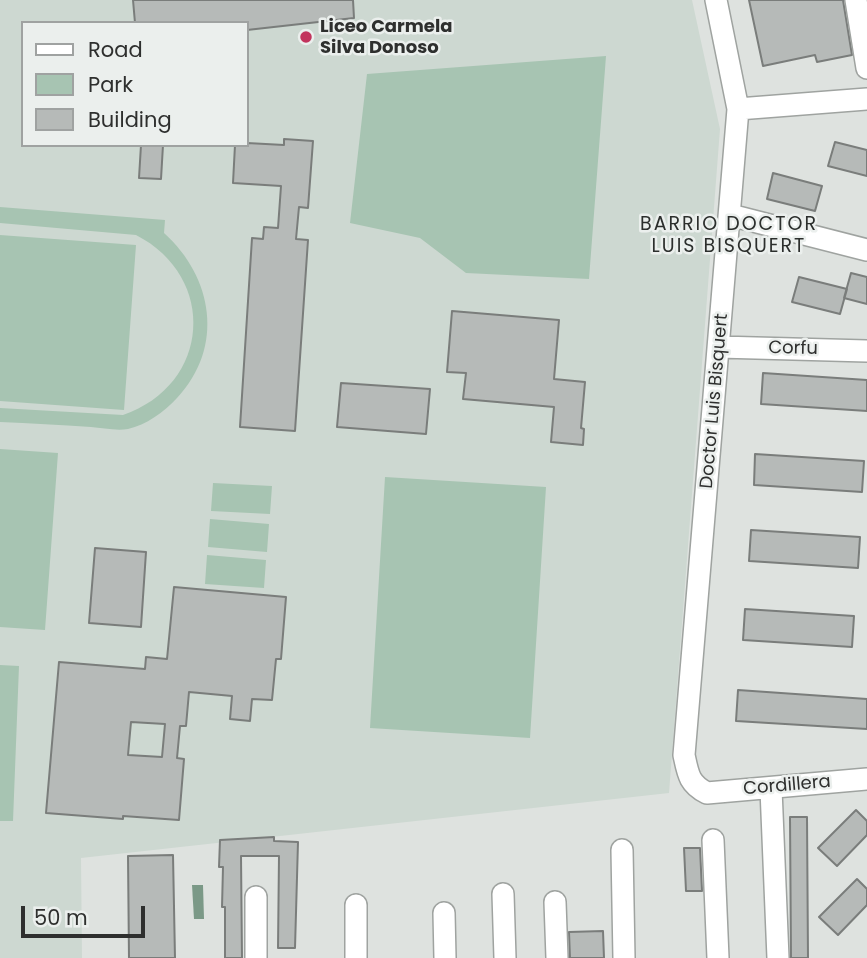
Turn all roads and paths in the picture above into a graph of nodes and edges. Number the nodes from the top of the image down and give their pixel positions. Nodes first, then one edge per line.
1 (716, 0) edge
2 (856, 0) edge
3 (867, 68) edge
4 (867, 99) edge
5 (738, 109) junction
6 (730, 215) junction
7 (867, 250) edge
8 (719, 347) junction
9 (867, 351) edge
10 (867, 779) edge
11 (771, 789) junction
12 (707, 793) joint
13 (713, 840) dead end
14 (622, 850) dead end
15 (503, 894) dead end
16 (256, 897) dead end
17 (555, 902) dead end
18 (356, 905) dead end
19 (444, 913) dead end
20 (256, 958) edge
21 (356, 958) edge
22 (445, 958) edge
23 (505, 958) edge
24 (556, 958) edge
25 (624, 958) edge
26 (718, 958) edge
27 (778, 958) edge

1 - 5 street, Doctor Luis Bisquert
2 - 3 street
4 - 5 street
5 - 6 street, Doctor Luis Bisquert
6 - 7 street
6 - 8 street, Doctor Luis Bisquert
8 - 9 street, Corfu
8 - 12 street, Doctor Luis Bisquert
10 - 11 street, Cordillera
11 - 12 street, Cordillera
11 - 27 street
13 - 26 street
14 - 25 street
15 - 23 street
16 - 20 street
17 - 24 street
18 - 21 street
19 - 22 street

